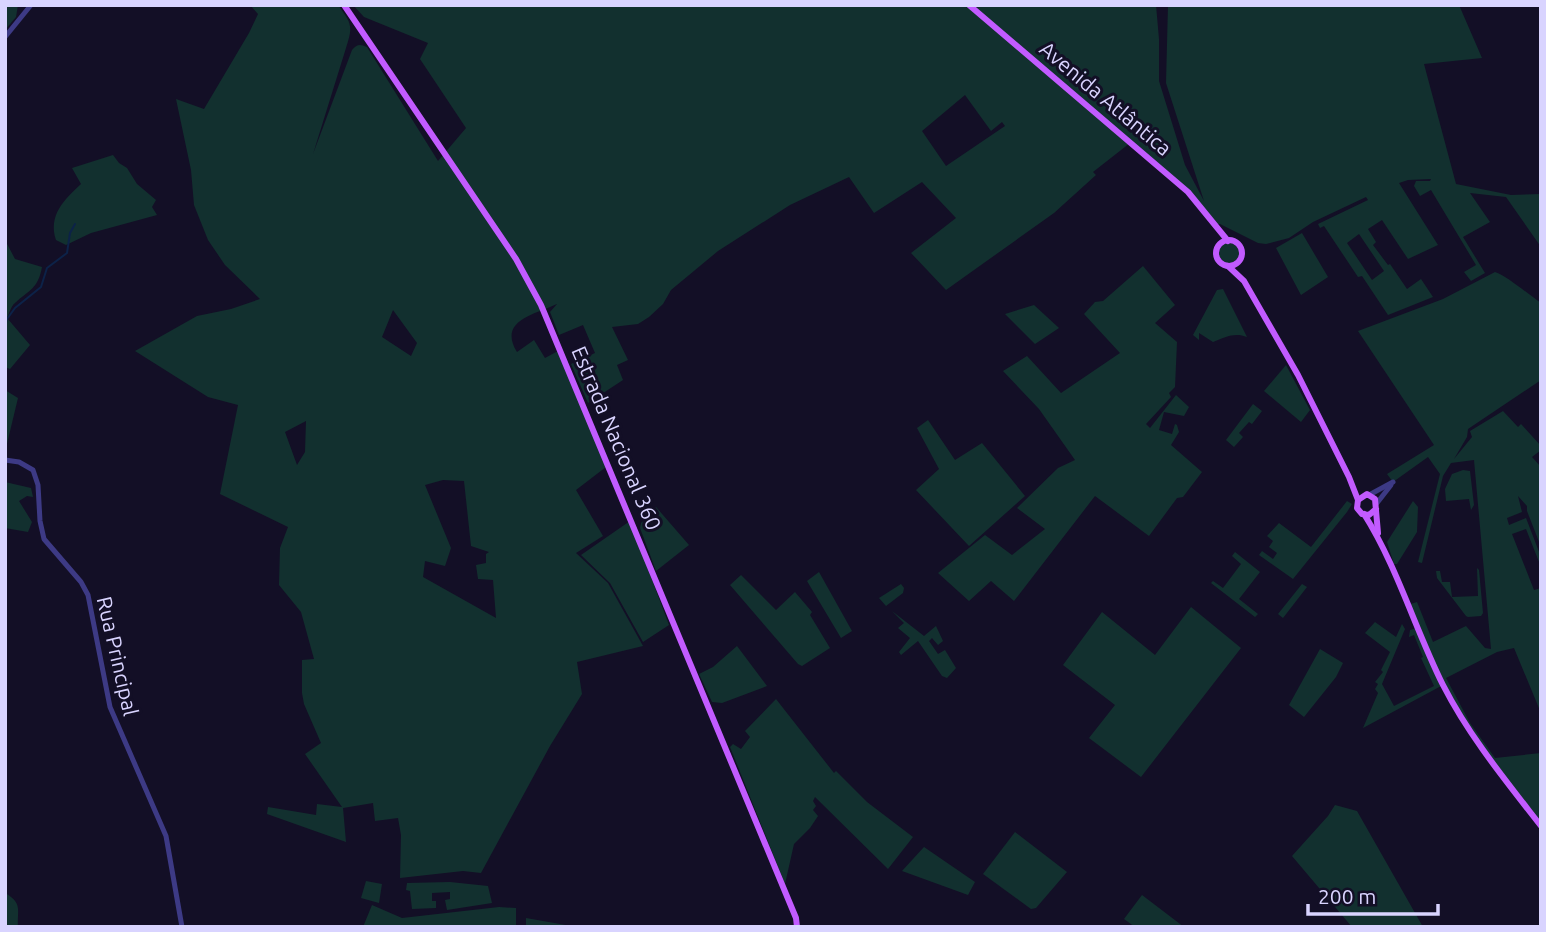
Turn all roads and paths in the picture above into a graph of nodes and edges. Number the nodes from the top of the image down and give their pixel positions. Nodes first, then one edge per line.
1 (31, 5) edge
2 (344, 5) edge
3 (969, 5) edge
4 (5, 37) edge
5 (1213, 225) junction
6 (1228, 241) junction
7 (1218, 248) junction
8 (1240, 260) junction
9 (1228, 266) junction
10 (1244, 281) junction
11 (5, 460) edge
12 (1349, 477) junction
13 (1368, 494) junction
14 (1358, 500) junction
15 (1377, 506) junction
16 (1364, 514) junction
17 (1378, 535) junction
18 (1541, 826) edge
19 (796, 918) junction
20 (182, 927) edge
21 (797, 927) edge
22 (804, 927) edge

1 - 4 street
2 - 19 main road, Estrada Nacional 360
3 - 5 main road, Avenida Atlântica
5 - 6 main road, Avenida Atlântica
5 - 7 main road, Avenida Atlântica
6 - 7 main road
6 - 8 main road, Avenida Atlântica
7 - 9 main road, Avenida Atlântica
8 - 9 main road
8 - 10 main road, Avenida Atlântica
9 - 10 main road, Avenida Atlântica
10 - 12 main road, Avenida Atlântica
11 - 20 street, Rua Principal
12 - 13 main road
12 - 14 main road
13 - 14 main road
13 - 15 main road
13 - 15 street
14 - 16 main road
15 - 16 main road
15 - 17 main road
16 - 17 main road
17 - 18 main road
19 - 21 main road, Estrada Nacional 360
19 - 22 main road, Estrada Nacional 360

